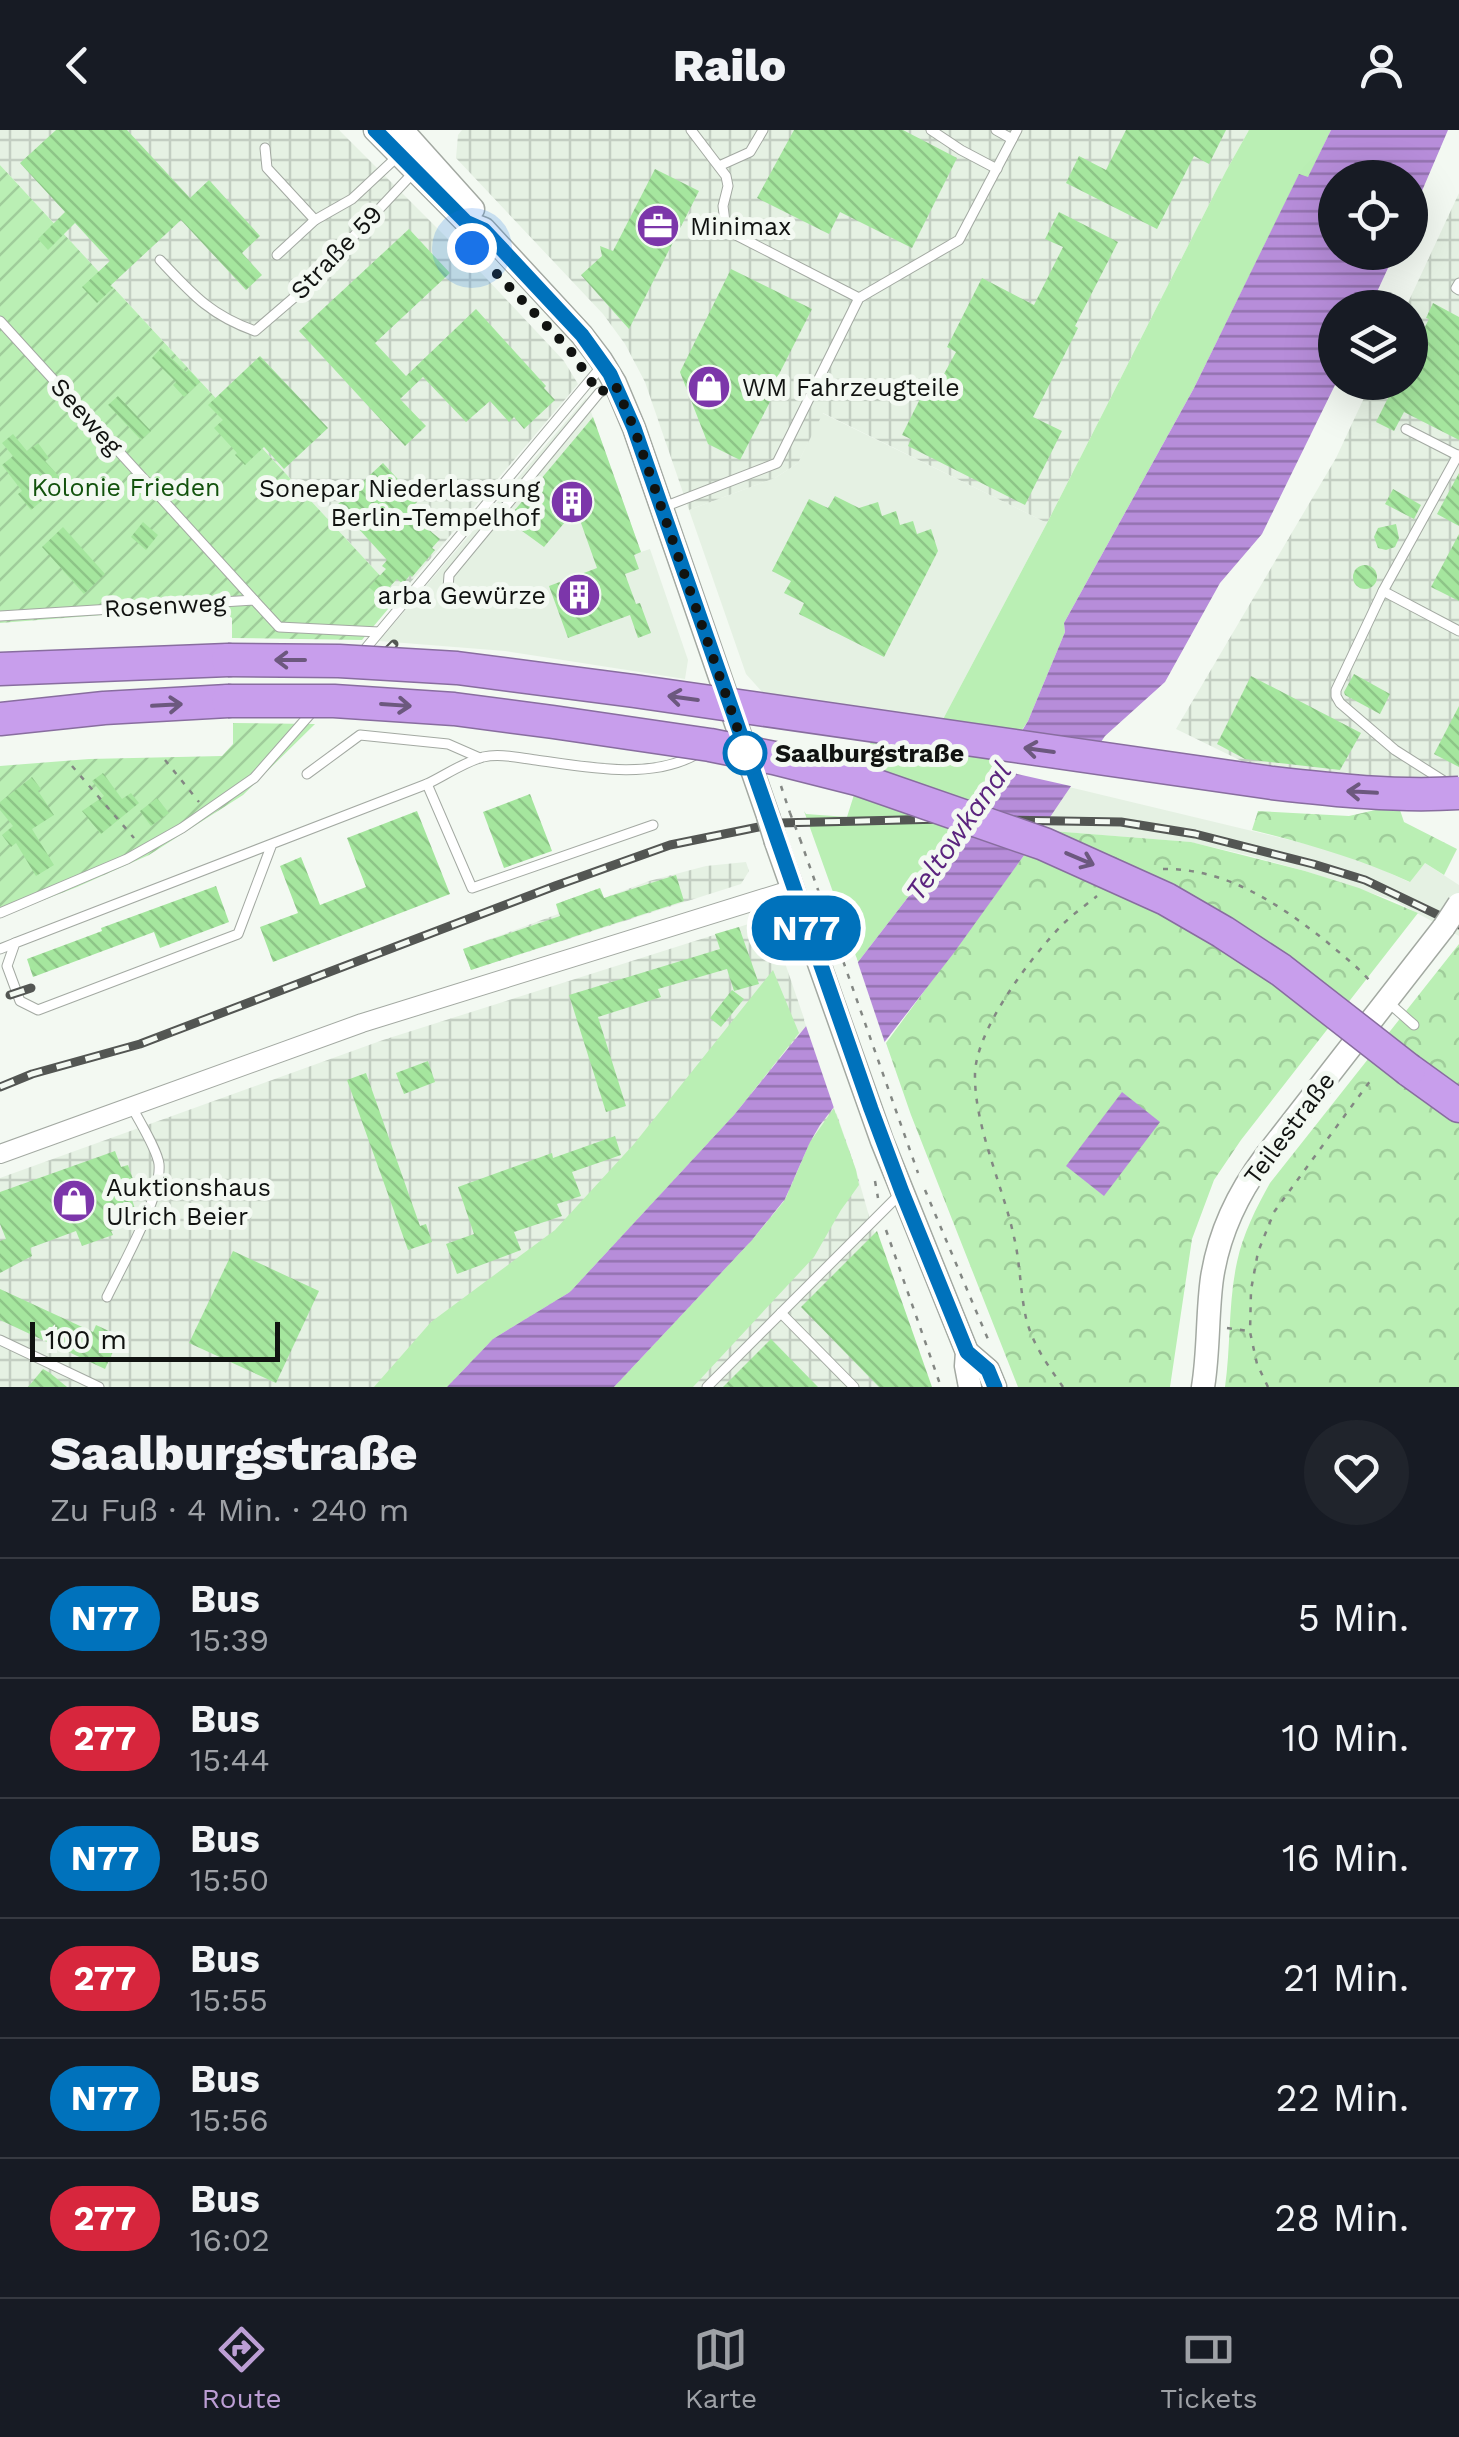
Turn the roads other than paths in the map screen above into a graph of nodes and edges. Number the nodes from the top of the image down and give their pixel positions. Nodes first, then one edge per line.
1 (376, 130) edge
2 (691, 130) edge
3 (763, 130) edge
4 (931, 130) edge
5 (996, 130) edge
6 (1015, 135) edge
7 (410, 146) edge
8 (265, 148) dead end
9 (719, 166) junction
10 (996, 169) junction
11 (315, 220) junction
12 (277, 255) dead end
13 (160, 260) dead end
14 (859, 298) junction
15 (0, 321) edge
16 (610, 374) junction
17 (1406, 429) dead end
18 (1458, 456) edge
19 (728, 482) junction
20 (734, 494) dead end
21 (661, 508) junction
22 (1383, 591) junction
23 (459, 599) dead end
24 (254, 600) junction
25 (0, 616) edge
26 (379, 632) junction
27 (1459, 632) edge
28 (60, 666) junction
29 (0, 669) edge
30 (0, 678) edge
31 (340, 678) dead end
32 (328, 693) dead end
33 (0, 708) edge
34 (104, 708) junction
35 (0, 720) edge
36 (747, 756) junction
37 (480, 758) junction
38 (306, 774) dead end
39 (427, 784) junction
40 (1459, 792) edge
41 (653, 825) dead end
42 (272, 844) junction
43 (793, 890) junction
44 (1459, 904) edge
45 (0, 913) edge
46 (16, 943) junction
47 (0, 949) edge
48 (1387, 1002) junction
49 (1414, 1025) dead end
50 (132, 1106) junction
51 (1459, 1106) edge
52 (0, 1154) edge
53 (902, 1192) junction
54 (107, 1297) dead end
55 (781, 1313) junction
56 (0, 1340) edge
57 (967, 1352) junction
58 (99, 1387) edge
59 (707, 1387) edge
60 (854, 1387) edge
61 (970, 1387) edge
62 (995, 1387) edge
63 (1203, 1387) edge

1 - 7 street
2 - 9 lane
3 - 9 lane
4 - 10 lane
5 - 6 lane
6 - 10 lane
7 - 11 lane
7 - 13 lane, Straße 59
7 - 16 street
8 - 11 lane
9 - 14 lane
10 - 14 lane
11 - 12 lane
14 - 19 lane
15 - 24 lane, Seeweg
16 - 21 street
16 - 23 lane
16 - 26 lane
17 - 18 lane
18 - 22 lane
19 - 20 lane
19 - 21 lane
21 - 36 street
22 - 27 lane
22 - 40 lane
24 - 25 lane, Rosenweg
24 - 26 lane, Rosenweg
26 - 31 lane
28 - 29 highway
28 - 30 lane
40 -> 28 highway, bridge
32 - 45 lane
33 - 34 lane
34 - 35 highway
34 -> 51 highway, bridge
36 - 37 lane
36 - 43 street, bridge
37 - 38 lane
37 - 39 lane
39 - 41 lane
39 - 42 lane
42 - 46 lane
42 - 46 lane
43 - 50 street
43 - 53 street
44 - 48 street, Teilestraße, bridge
46 - 47 lane
48 - 49 lane
48 - 63 street, Teilestraße
50 - 52 street
50 - 54 lane
53 - 55 lane
53 - 57 street
55 - 59 lane
55 - 60 lane
56 - 58 lane
57 - 61 street
57 - 62 street

